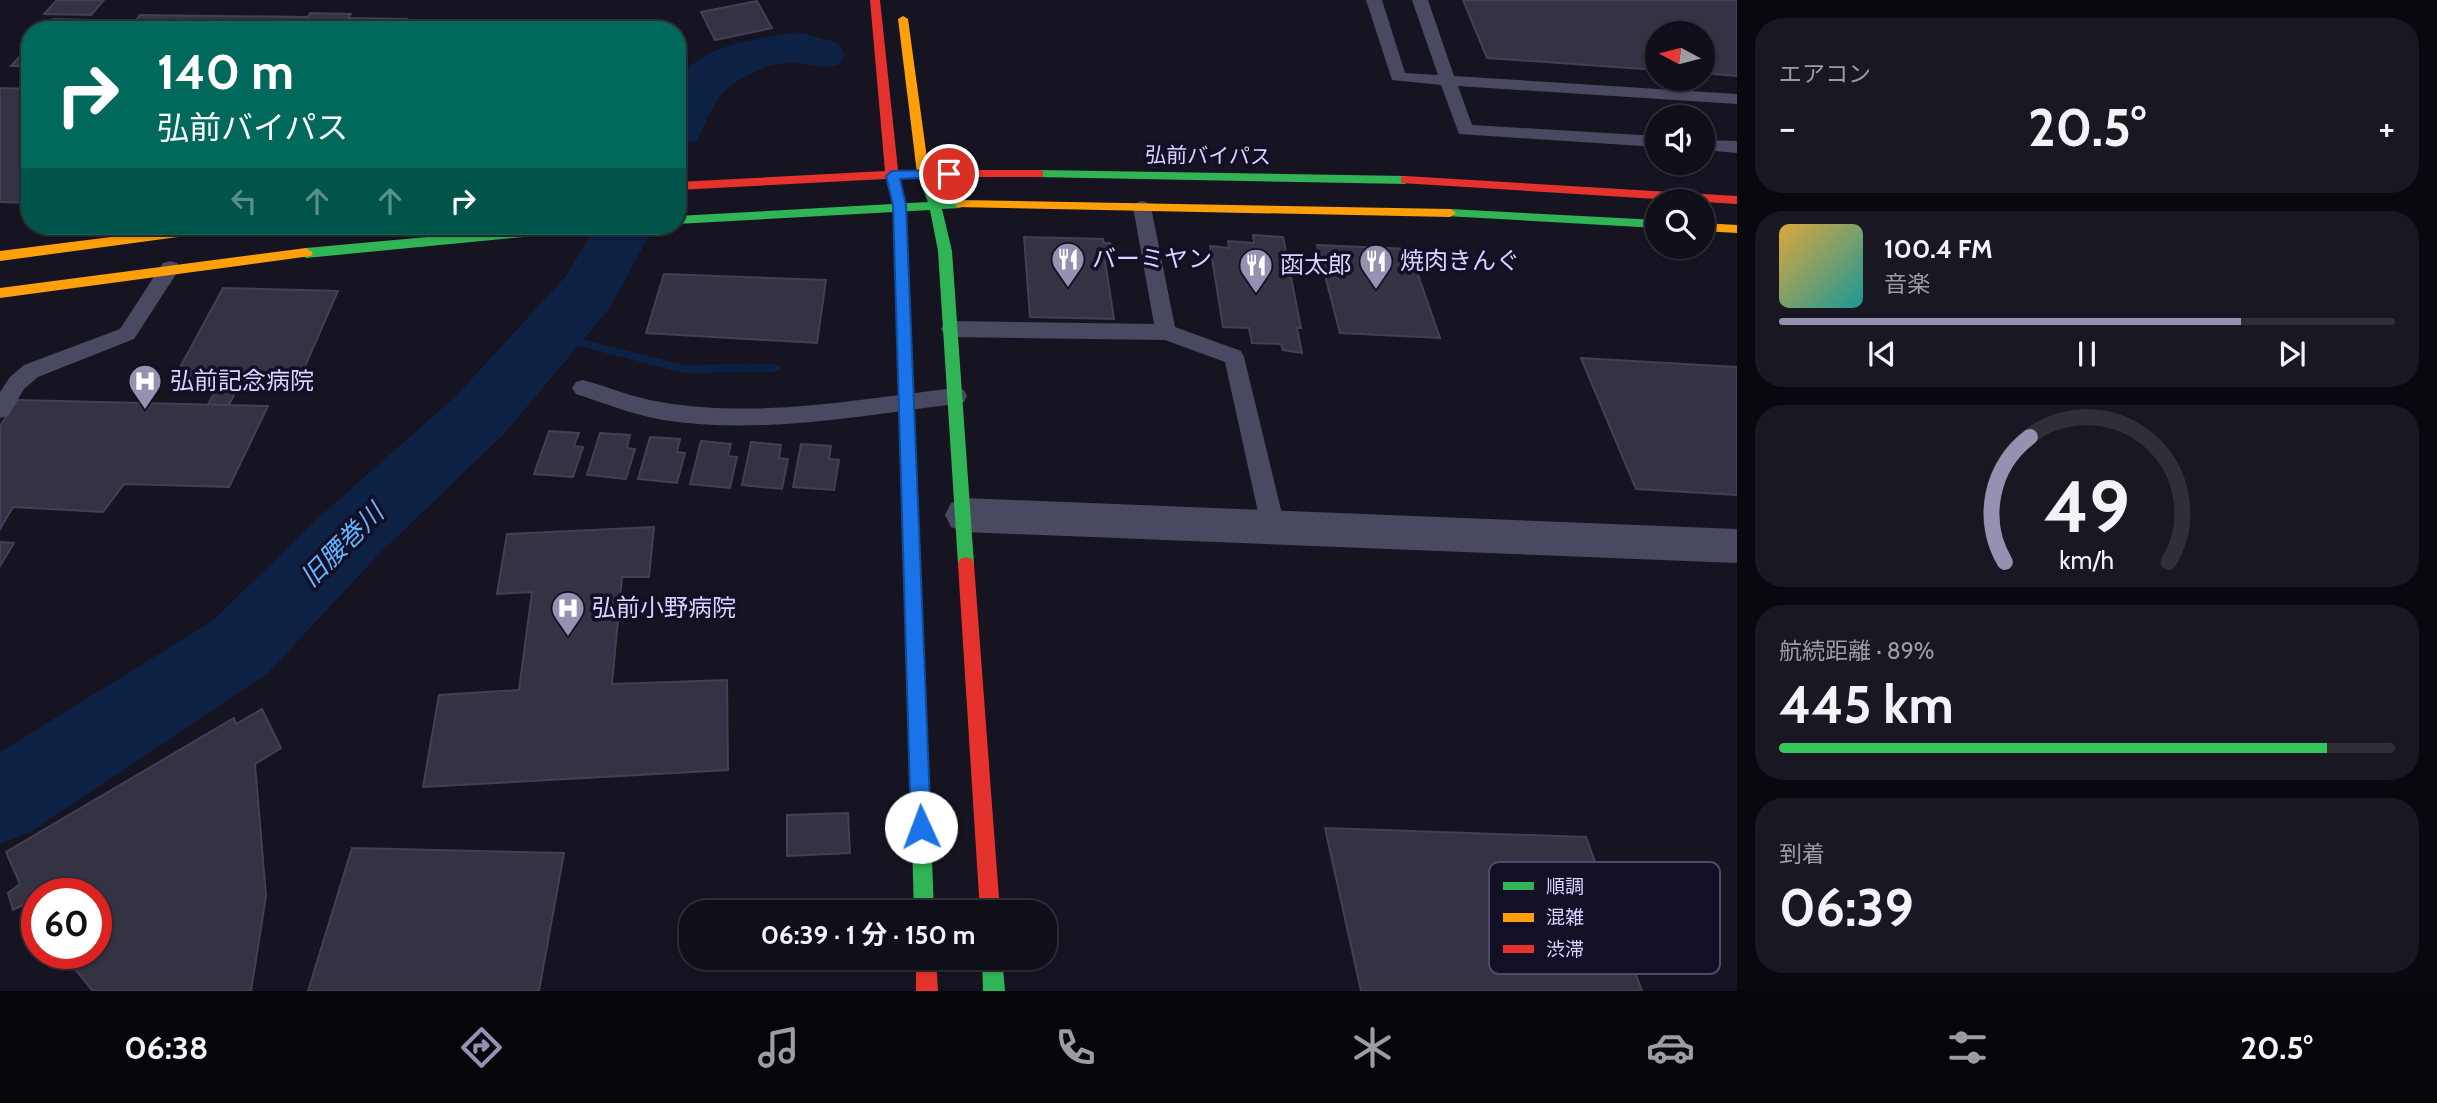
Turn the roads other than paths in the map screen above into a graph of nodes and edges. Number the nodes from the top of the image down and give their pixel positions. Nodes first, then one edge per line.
1 (875, 0) edge
2 (900, 0) edge
3 (1374, 0) edge
4 (1420, 0) edge
5 (1448, 82) junction
6 (1737, 99) edge
7 (1645, 141) edge
8 (1715, 146) edge
9 (1737, 147) edge
10 (923, 173) junction
11 (892, 176) junction
12 (686, 185) edge
13 (1737, 200) edge
14 (936, 204) junction
15 (899, 205) junction
16 (1142, 207) junction
17 (686, 219) edge
18 (1645, 223) edge
19 (1715, 228) edge
20 (1737, 229) edge
21 (161, 235) edge
22 (485, 235) edge
23 (0, 256) edge
24 (170, 268) junction
25 (0, 293) edge
26 (951, 329) junction
27 (1166, 332) junction
28 (583, 388) dead end
29 (956, 396) junction
30 (906, 402) junction
31 (0, 410) edge
32 (965, 515) junction
33 (1273, 526) junction
34 (1737, 546) edge
35 (924, 900) edge
36 (989, 900) edge
37 (926, 970) edge
38 (993, 970) edge
39 (927, 991) edge
40 (994, 991) edge

1 - 11 main road
2 - 10 main road
3 - 5 lane
4 - 5 lane
5 - 6 lane
5 - 7 lane
8 - 9 lane
10 - 11 main road, 弘前バイパス
10 - 13 main road, 弘前バイパス
10 - 14 main road
11 - 12 main road, 弘前バイパス
11 - 15 main road
14 - 15 main road
14 - 16 main road
14 - 26 main road
15 - 17 main road
15 - 30 main road
16 - 18 main road
16 - 27 lane
19 - 20 main road
21 - 23 main road
22 - 24 main road
24 - 25 main road
24 - 31 lane
26 - 27 lane
26 - 29 main road
27 - 33 lane
28 - 30 lane
29 - 30 lane
29 - 32 main road
30 - 35 main road
32 - 33 street
32 - 36 main road
33 - 34 street
37 - 39 main road
38 - 40 main road

